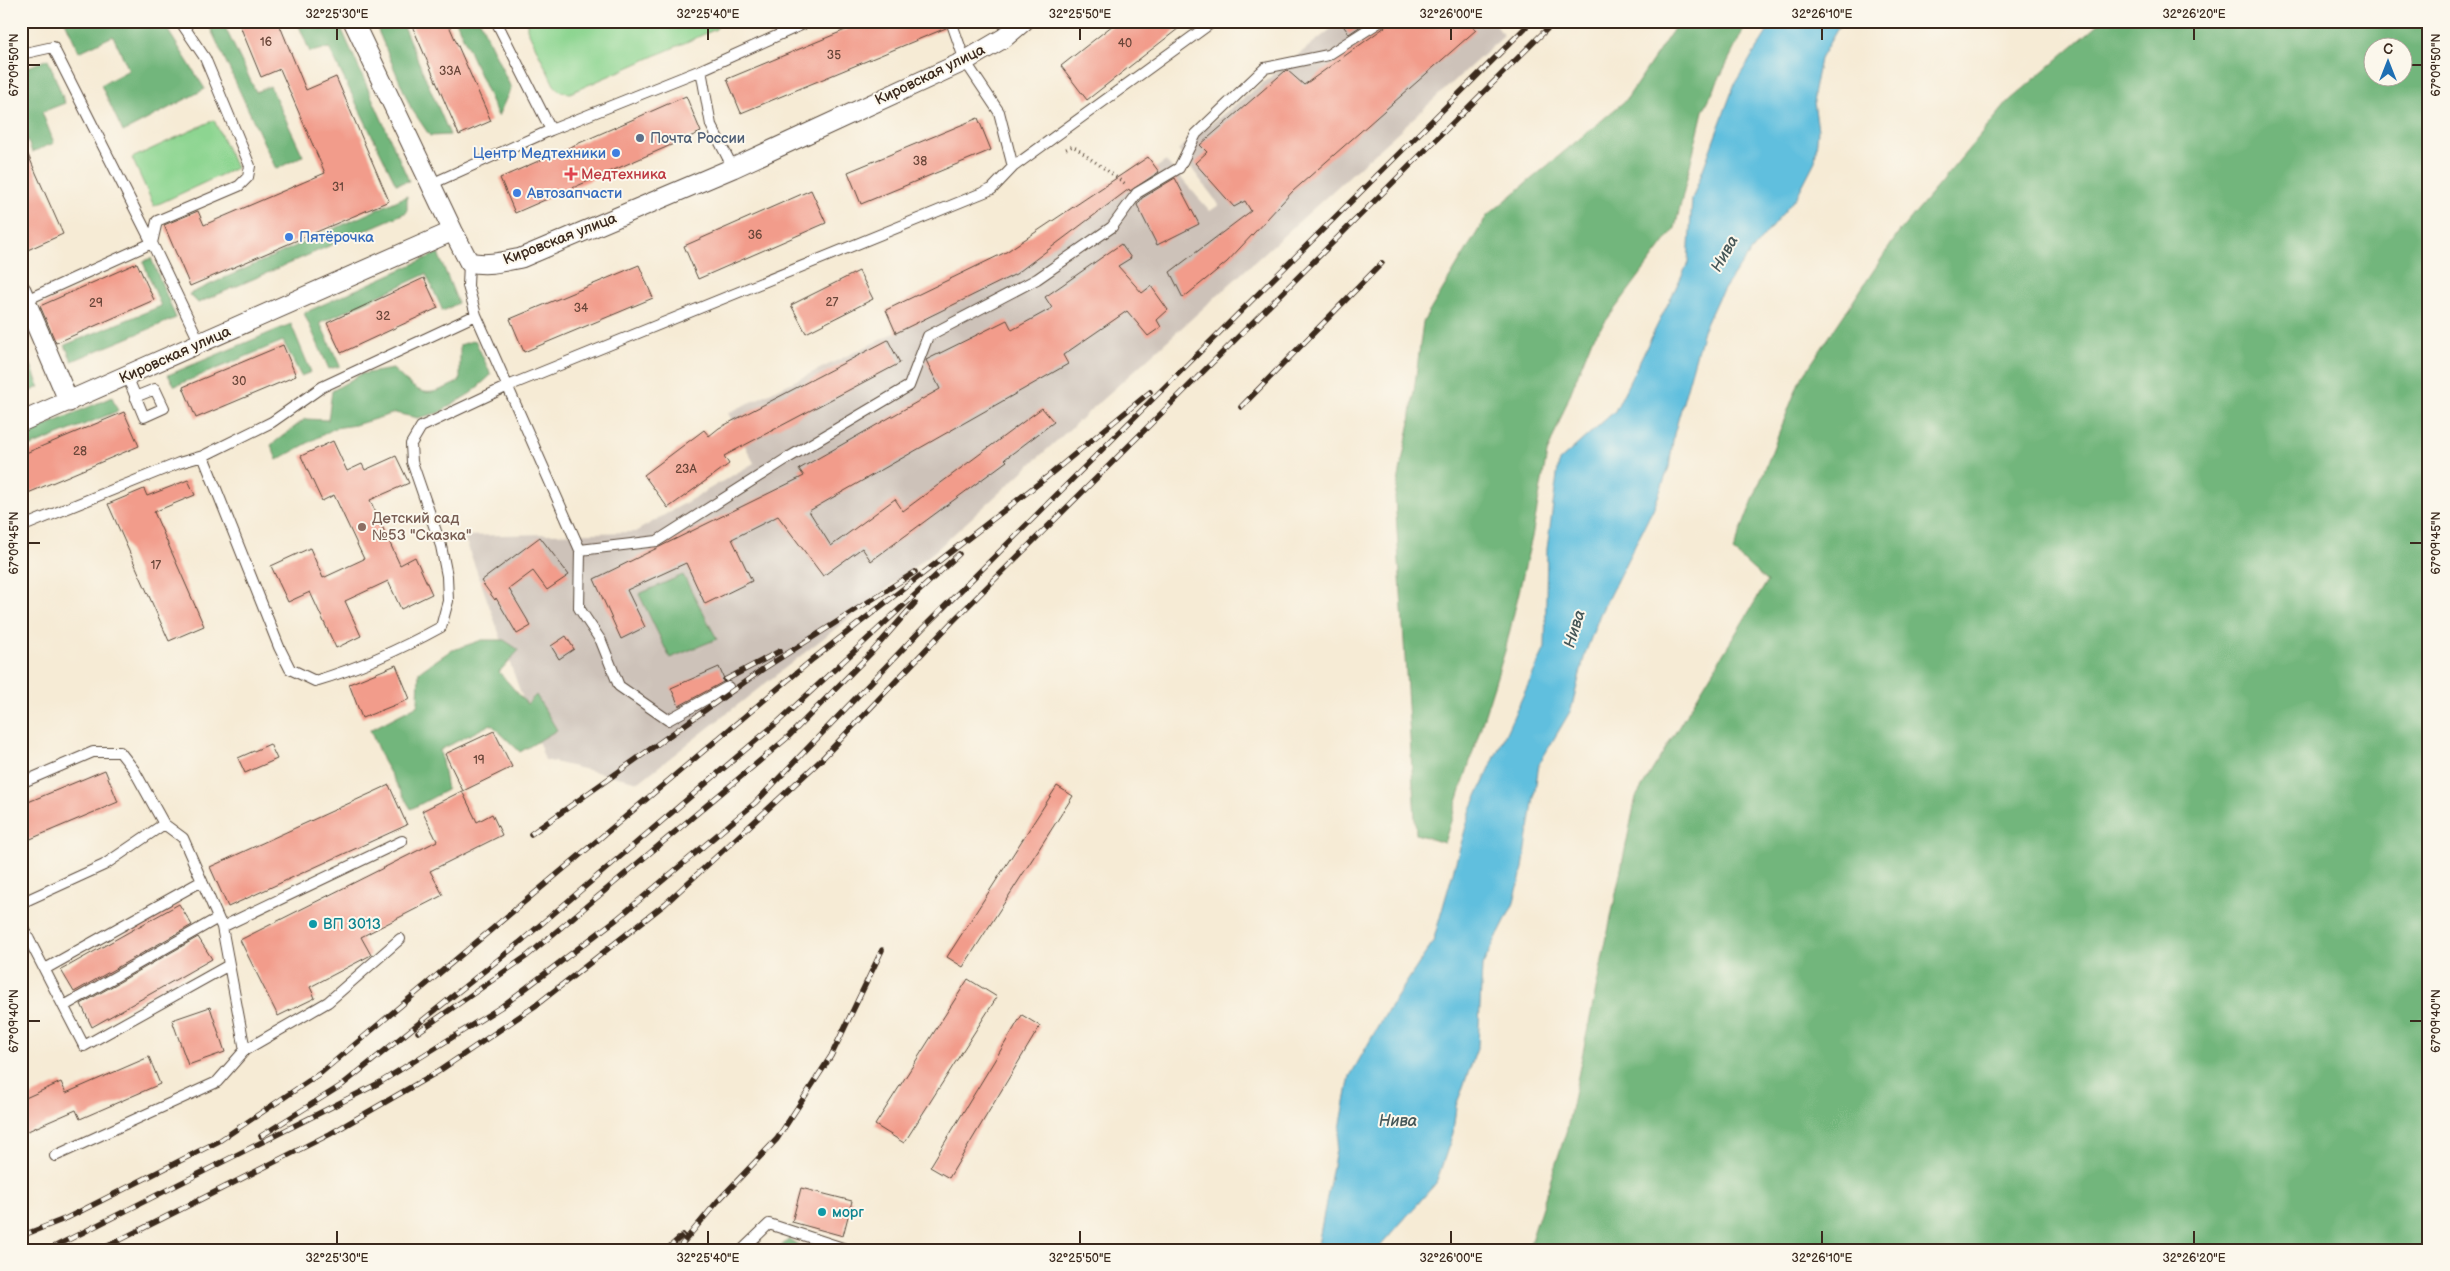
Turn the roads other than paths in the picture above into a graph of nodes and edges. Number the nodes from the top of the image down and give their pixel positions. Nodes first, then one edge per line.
1 (180, 21) edge
2 (353, 21) edge
3 (496, 21) edge
4 (810, 21) edge
5 (951, 21) edge
6 (1024, 21) edge
7 (1214, 21) edge
8 (1381, 21) edge
9 (21, 54) edge
10 (965, 60) junction
11 (701, 70) junction
12 (551, 130) junction
13 (1014, 167) junction
14 (733, 168) junction
15 (429, 186) junction
16 (453, 231) junction
17 (152, 243) junction
18 (469, 262) junction
19 (23, 295) edge
20 (476, 315) junction
21 (200, 343) junction
22 (126, 376) junction
23 (508, 386) junction
24 (135, 398) dead end
25 (70, 402) junction
26 (21, 422) edge
27 (203, 456) junction
28 (21, 527) edge
29 (580, 550) junction
30 (728, 687) dead end
31 (21, 783) edge
32 (164, 824) junction
33 (402, 841) dead end
34 (202, 881) junction
35 (21, 903) edge
36 (220, 923) junction
37 (21, 924) edge
38 (400, 939) dead end
39 (229, 964) junction
40 (45, 969) junction
41 (64, 1006) junction
42 (245, 1050) junction
43 (55, 1156) dead end
44 (742, 1250) edge
45 (849, 1250) edge

1 - 17 lane
2 - 15 street
3 - 12 lane
4 - 11 lane
5 - 10 lane
6 - 10 street, Кировская улица
7 - 13 lane
8 - 29 lane
9 - 17 lane
10 - 13 lane
10 - 14 street, Кировская улица
11 - 12 lane
11 - 14 lane
12 - 15 lane
13 - 23 lane
14 - 18 street, Кировская улица
15 - 16 street
16 - 18 street
16 - 21 street, Кировская улица
17 - 19 lane
17 - 21 lane
18 - 20 lane
19 - 25 street
20 - 23 lane
20 - 27 lane
21 - 22 street, Кировская улица
22 - 24 lane
22 - 25 street, Кировская улица
23 - 27 lane
23 - 29 lane
25 - 26 street, Кировская улица
27 - 28 lane
29 - 30 lane
31 - 32 lane
32 - 34 lane
32 - 35 lane
33 - 36 lane
34 - 36 lane
34 - 40 lane
36 - 39 lane
36 - 41 lane
37 - 40 lane
38 - 42 lane
39 - 41 lane
39 - 42 lane
40 - 41 lane
42 - 43 lane
44 - 45 lane

